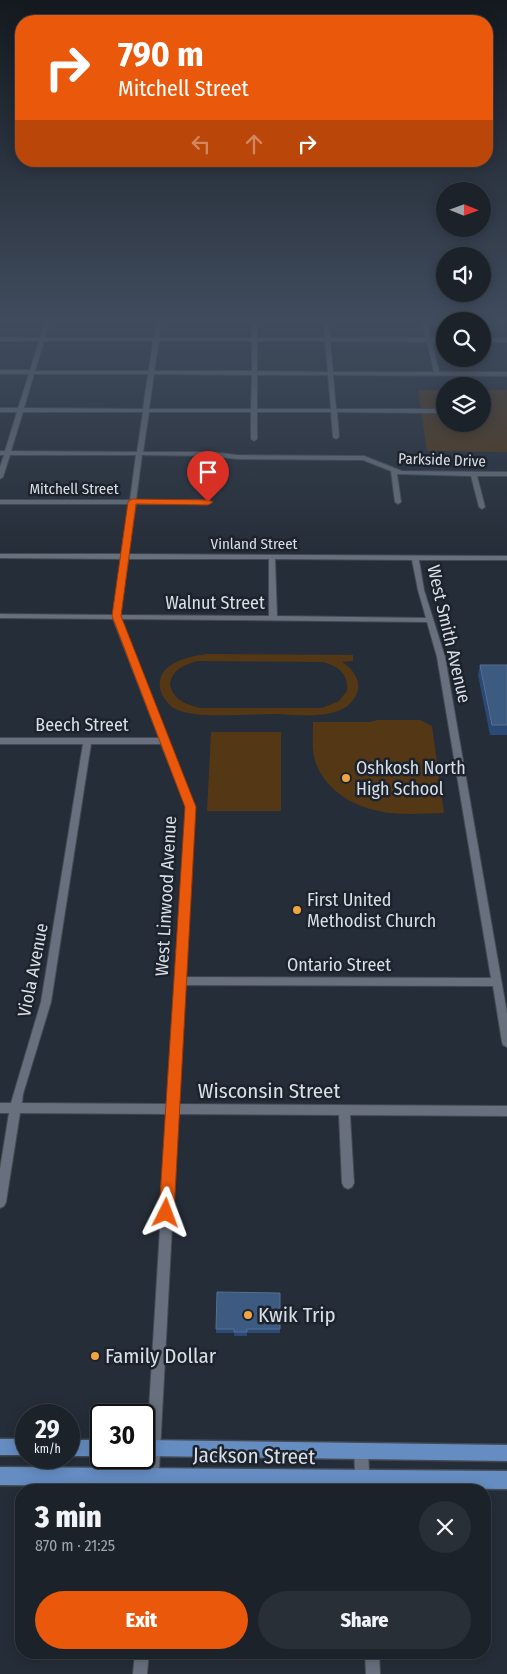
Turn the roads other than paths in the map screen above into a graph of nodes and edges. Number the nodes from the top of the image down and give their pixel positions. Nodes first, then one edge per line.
1 (24, 398) edge
2 (147, 398) edge
3 (255, 398) edge
4 (334, 398) edge
5 (0, 410) edge
6 (21, 410) junction
7 (145, 411) junction
8 (255, 411) junction
9 (335, 411) junction
10 (436, 411) edge
11 (336, 437) dead end
12 (254, 439) dead end
13 (0, 453) edge
14 (8, 453) junction
15 (139, 454) junction
16 (394, 472) junction
17 (474, 474) junction
18 (507, 474) edge
19 (0, 477) edge
20 (0, 502) edge
21 (132, 502) junction
22 (208, 502) dead end
23 (398, 502) dead end
24 (482, 507) dead end
25 (0, 556) edge
26 (124, 557) junction
27 (272, 558) junction
28 (415, 558) junction
29 (507, 558) edge
30 (0, 616) edge
31 (116, 616) junction
32 (273, 619) junction
33 (430, 620) junction
34 (0, 741) edge
35 (87, 741) junction
36 (164, 741) junction
37 (180, 981) junction
38 (497, 982) junction
39 (507, 1042) edge
40 (0, 1108) edge
41 (16, 1108) junction
42 (172, 1109) junction
43 (344, 1110) junction
44 (507, 1111) edge
45 (348, 1183) dead end
46 (0, 1202) edge
47 (151, 1404) edge
48 (0, 1447) edge
49 (15, 1448) edge
50 (155, 1448) edge
51 (361, 1451) junction
52 (507, 1453) edge
53 (150, 1469) edge
54 (0, 1476) edge
55 (507, 1480) edge
56 (151, 1483) edge
57 (257, 1484) edge
58 (363, 1484) edge
59 (392, 1484) edge
60 (141, 1659) edge
61 (373, 1659) edge
62 (140, 1674) edge
63 (374, 1674) edge

1 - 6 street
2 - 7 street, West Linwood Avenue
3 - 8 street
4 - 9 street
5 - 6 street
6 - 7 street
6 - 14 street
7 - 8 street
7 - 15 street, West Linwood Avenue
8 - 9 street
8 - 12 street
9 - 10 street
9 - 11 street
13 - 14 street, Parkside Drive
14 - 15 street, Parkside Drive
14 - 19 street
15 - 16 street, Parkside Drive
15 - 21 street, West Linwood Avenue
16 - 17 street, Parkside Drive
16 - 23 street
17 - 18 street, Parkside Drive
17 - 24 street
20 - 21 street, Mitchell Street
21 - 22 street, Mitchell Street
21 - 26 street, West Linwood Avenue
25 - 26 street, Vinland Street
26 - 27 street, Vinland Street
26 - 31 street, West Linwood Avenue
27 - 28 street, Vinland Street
27 - 32 street
28 - 29 street, Vinland Street
28 - 33 street, West Smith Avenue
30 - 31 street, Walnut Street
31 - 32 street, Walnut Street
31 - 36 street, West Linwood Avenue
32 - 33 street, Walnut Street
33 - 38 street, West Smith Avenue
34 - 35 street, Beech Street
35 - 36 street, Beech Street
35 - 41 street, Viola Avenue
36 - 37 street, West Linwood Avenue
37 - 38 street, Ontario Street
37 - 42 street, West Linwood Avenue
38 - 39 street, West Smith Avenue
40 - 41 street, Wisconsin Street
41 - 42 street, Wisconsin Street
41 - 46 street, Viola Avenue
42 - 43 street, Wisconsin Street
42 - 47 street, West Linwood Avenue
43 - 44 street, Wisconsin Street
43 - 45 street
48 - 49 main road
50 - 51 main road, Jackson Street
51 - 52 main road, Jackson Street
51 - 58 street
53 - 56 street, West Linwood Avenue
54 - 56 main road, Jackson Street
55 - 59 main road, Jackson Street
56 - 57 main road, Jackson Street
60 - 62 street
61 - 63 street

